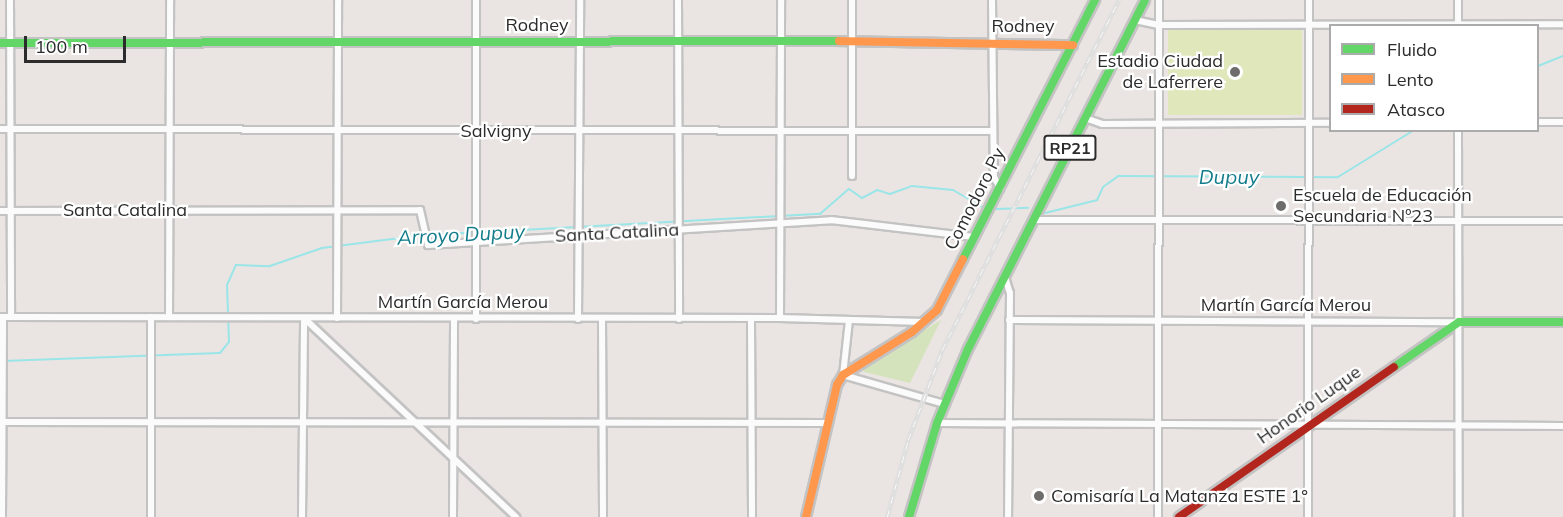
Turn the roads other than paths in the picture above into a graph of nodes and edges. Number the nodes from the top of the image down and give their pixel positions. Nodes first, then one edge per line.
1 (10, 0) edge
2 (170, 0) edge
3 (338, 0) edge
4 (476, 0) edge
5 (580, 0) edge
6 (678, 0) edge
7 (781, 0) edge
8 (852, 0) edge
9 (992, 0) edge
10 (1095, 0) edge
11 (1145, 0) edge
12 (1159, 0) edge
13 (1309, 0) edge
14 (1458, 0) edge
15 (1135, 20) junction
16 (1309, 24) junction
17 (1329, 24) edge
18 (1458, 24) edge
19 (1539, 24) edge
20 (1563, 24) edge
21 (1158, 25) junction
22 (476, 41) junction
23 (579, 41) junction
24 (338, 42) junction
25 (678, 42) junction
26 (781, 42) junction
27 (993, 42) junction
28 (0, 43) edge
29 (10, 43) junction
30 (170, 43) junction
31 (853, 43) junction
32 (1072, 45) junction
33 (1085, 118) junction
34 (1539, 122) edge
35 (1563, 122) edge
36 (1309, 123) junction
37 (1329, 123) edge
38 (1160, 124) junction
39 (0, 129) edge
40 (11, 129) junction
41 (170, 129) junction
42 (336, 130) junction
43 (578, 130) junction
44 (476, 131) junction
45 (781, 131) junction
46 (993, 131) junction
47 (679, 132) junction
48 (852, 132) junction
49 (1458, 132) edge
50 (852, 176) dead end
51 (1000, 188) junction
52 (169, 210) junction
53 (0, 211) edge
54 (11, 211) junction
55 (336, 212) junction
56 (1033, 220) junction
57 (1563, 221) edge
58 (780, 222) junction
59 (1309, 222) junction
60 (1457, 222) junction
61 (1158, 223) junction
62 (679, 229) junction
63 (578, 234) junction
64 (974, 237) junction
65 (477, 240) junction
66 (1004, 276) junction
67 (1, 317) edge
68 (11, 317) junction
69 (151, 317) junction
70 (170, 317) junction
71 (304, 318) junction
72 (337, 318) junction
73 (780, 318) junction
74 (454, 319) junction
75 (476, 319) junction
76 (578, 319) junction
77 (602, 319) junction
78 (679, 319) junction
79 (751, 320) junction
80 (849, 320) junction
81 (1009, 320) junction
82 (1158, 320) junction
83 (1563, 321) edge
84 (925, 322) junction
85 (1309, 322) junction
86 (1459, 322) junction
87 (843, 375) junction
88 (944, 404) junction
89 (152, 421) junction
90 (1, 422) edge
91 (303, 422) junction
92 (414, 422) junction
93 (452, 423) junction
94 (603, 423) junction
95 (828, 423) junction
96 (937, 423) junction
97 (752, 424) junction
98 (1009, 424) junction
99 (1159, 424) junction
100 (1309, 425) junction
101 (1460, 425) junction
102 (1563, 426) edge
103 (452, 458) junction
104 (2, 517) edge
105 (151, 517) edge
106 (302, 517) edge
107 (453, 517) edge
108 (516, 517) edge
109 (603, 517) edge
110 (752, 517) edge
111 (806, 517) edge
112 (909, 517) edge
113 (1008, 517) edge
114 (1158, 517) edge
115 (1179, 517) edge
116 (1308, 517) edge
117 (1459, 517) edge

1 - 29 street
2 - 30 street
3 - 24 street
4 - 22 street
5 - 23 street
6 - 25 street
7 - 26 street
8 - 31 street
9 - 27 street
10 - 32 street, Comodoro Py
11 - 15 street, RP21
12 - 21 street
13 - 16 street
14 - 18 street
15 - 21 street
15 - 33 street, RP21
16 - 17 street
16 - 21 street
16 - 36 street
19 - 20 street
21 - 38 street
22 - 23 street, Rodney
22 - 24 street, Rodney
22 - 44 street
23 - 25 street, Rodney
23 - 43 street
24 - 30 street, Rodney
24 - 42 street
25 - 26 street, Rodney
25 - 47 street
26 - 31 street, Rodney
26 - 45 street
27 - 31 street, Rodney
27 - 32 street, Rodney
27 - 46 street
28 - 29 street, Rodney
29 - 30 street, Rodney
29 - 40 street
30 - 41 street
31 - 48 street
32 - 51 street, Comodoro Py
33 - 38 street
33 - 56 street, RP21
34 - 35 street
36 - 37 street
36 - 38 street
36 - 59 street
38 - 61 street
39 - 40 street, Salvigny
40 - 41 street, Salvigny
40 - 54 street
41 - 42 street, Salvigny
41 - 52 street
42 - 44 street, Salvigny
42 - 55 street
43 - 44 street, Salvigny
43 - 47 street, Salvigny
43 - 63 street
44 - 65 street
45 - 47 street, Salvigny
45 - 48 street, Salvigny
45 - 58 street
46 - 48 street, Salvigny
46 - 51 street
47 - 62 street
48 - 50 street
49 - 60 street
51 - 64 street, Comodoro Py
52 - 54 street, Santa Catalina
52 - 55 street, Santa Catalina
52 - 70 street
53 - 54 street, Santa Catalina
54 - 68 street
55 - 65 street, Santa Catalina
55 - 72 street
56 - 61 street
56 - 66 street, RP21
57 - 60 street
58 - 62 street, Santa Catalina
58 - 64 street, Santa Catalina
58 - 73 street
59 - 60 street
59 - 61 street
59 - 85 street
60 - 86 street
61 - 82 street
62 - 63 street, Santa Catalina
62 - 78 street
63 - 65 street, Santa Catalina
63 - 76 street
64 - 84 street, Comodoro Py
65 - 75 street
66 - 81 street
66 - 88 street, RP21
67 - 68 street, Martín García Merou
67 - 90 street
68 - 69 street, Martín García Merou
69 - 70 street, Martín García Merou
69 - 89 street
70 - 71 street, Martín García Merou
71 - 72 street, Martín García Merou
71 - 91 street
71 - 92 street
72 - 74 street, Martín García Merou
73 - 79 street, Martín García Merou
73 - 80 street, Martín García Merou
74 - 75 street, Martín García Merou
74 - 93 street
75 - 76 street, Martín García Merou
76 - 77 street, Martín García Merou
77 - 78 street, Martín García Merou
77 - 94 street
78 - 79 street, Martín García Merou
79 - 97 street
80 - 84 street, Martín García Merou
80 - 87 street
81 - 82 street, Martín García Merou
81 - 98 street
82 - 85 street, Martín García Merou
82 - 99 street
83 - 86 street, Martín García Merou
84 - 87 street, Comodoro Py
85 - 86 street, Martín García Merou
85 - 100 street
86 - 100 street, Honorio Luque
86 - 101 street
87 - 88 street
87 - 95 street
88 - 96 street, RP21
89 - 90 street
89 - 91 street
89 - 105 street
90 - 104 street
91 - 92 street
91 - 106 street
92 - 93 street
92 - 103 street
93 - 94 street
93 - 103 street
94 - 97 street
94 - 109 street
95 - 97 street
95 - 111 street
96 - 98 street
96 - 112 street, RP21
97 - 110 street
98 - 99 street
98 - 113 street
99 - 100 street
99 - 114 street
100 - 101 street
100 - 115 street, Honorio Luque
100 - 116 street
101 - 102 street
101 - 117 street
103 - 107 street
103 - 108 street

